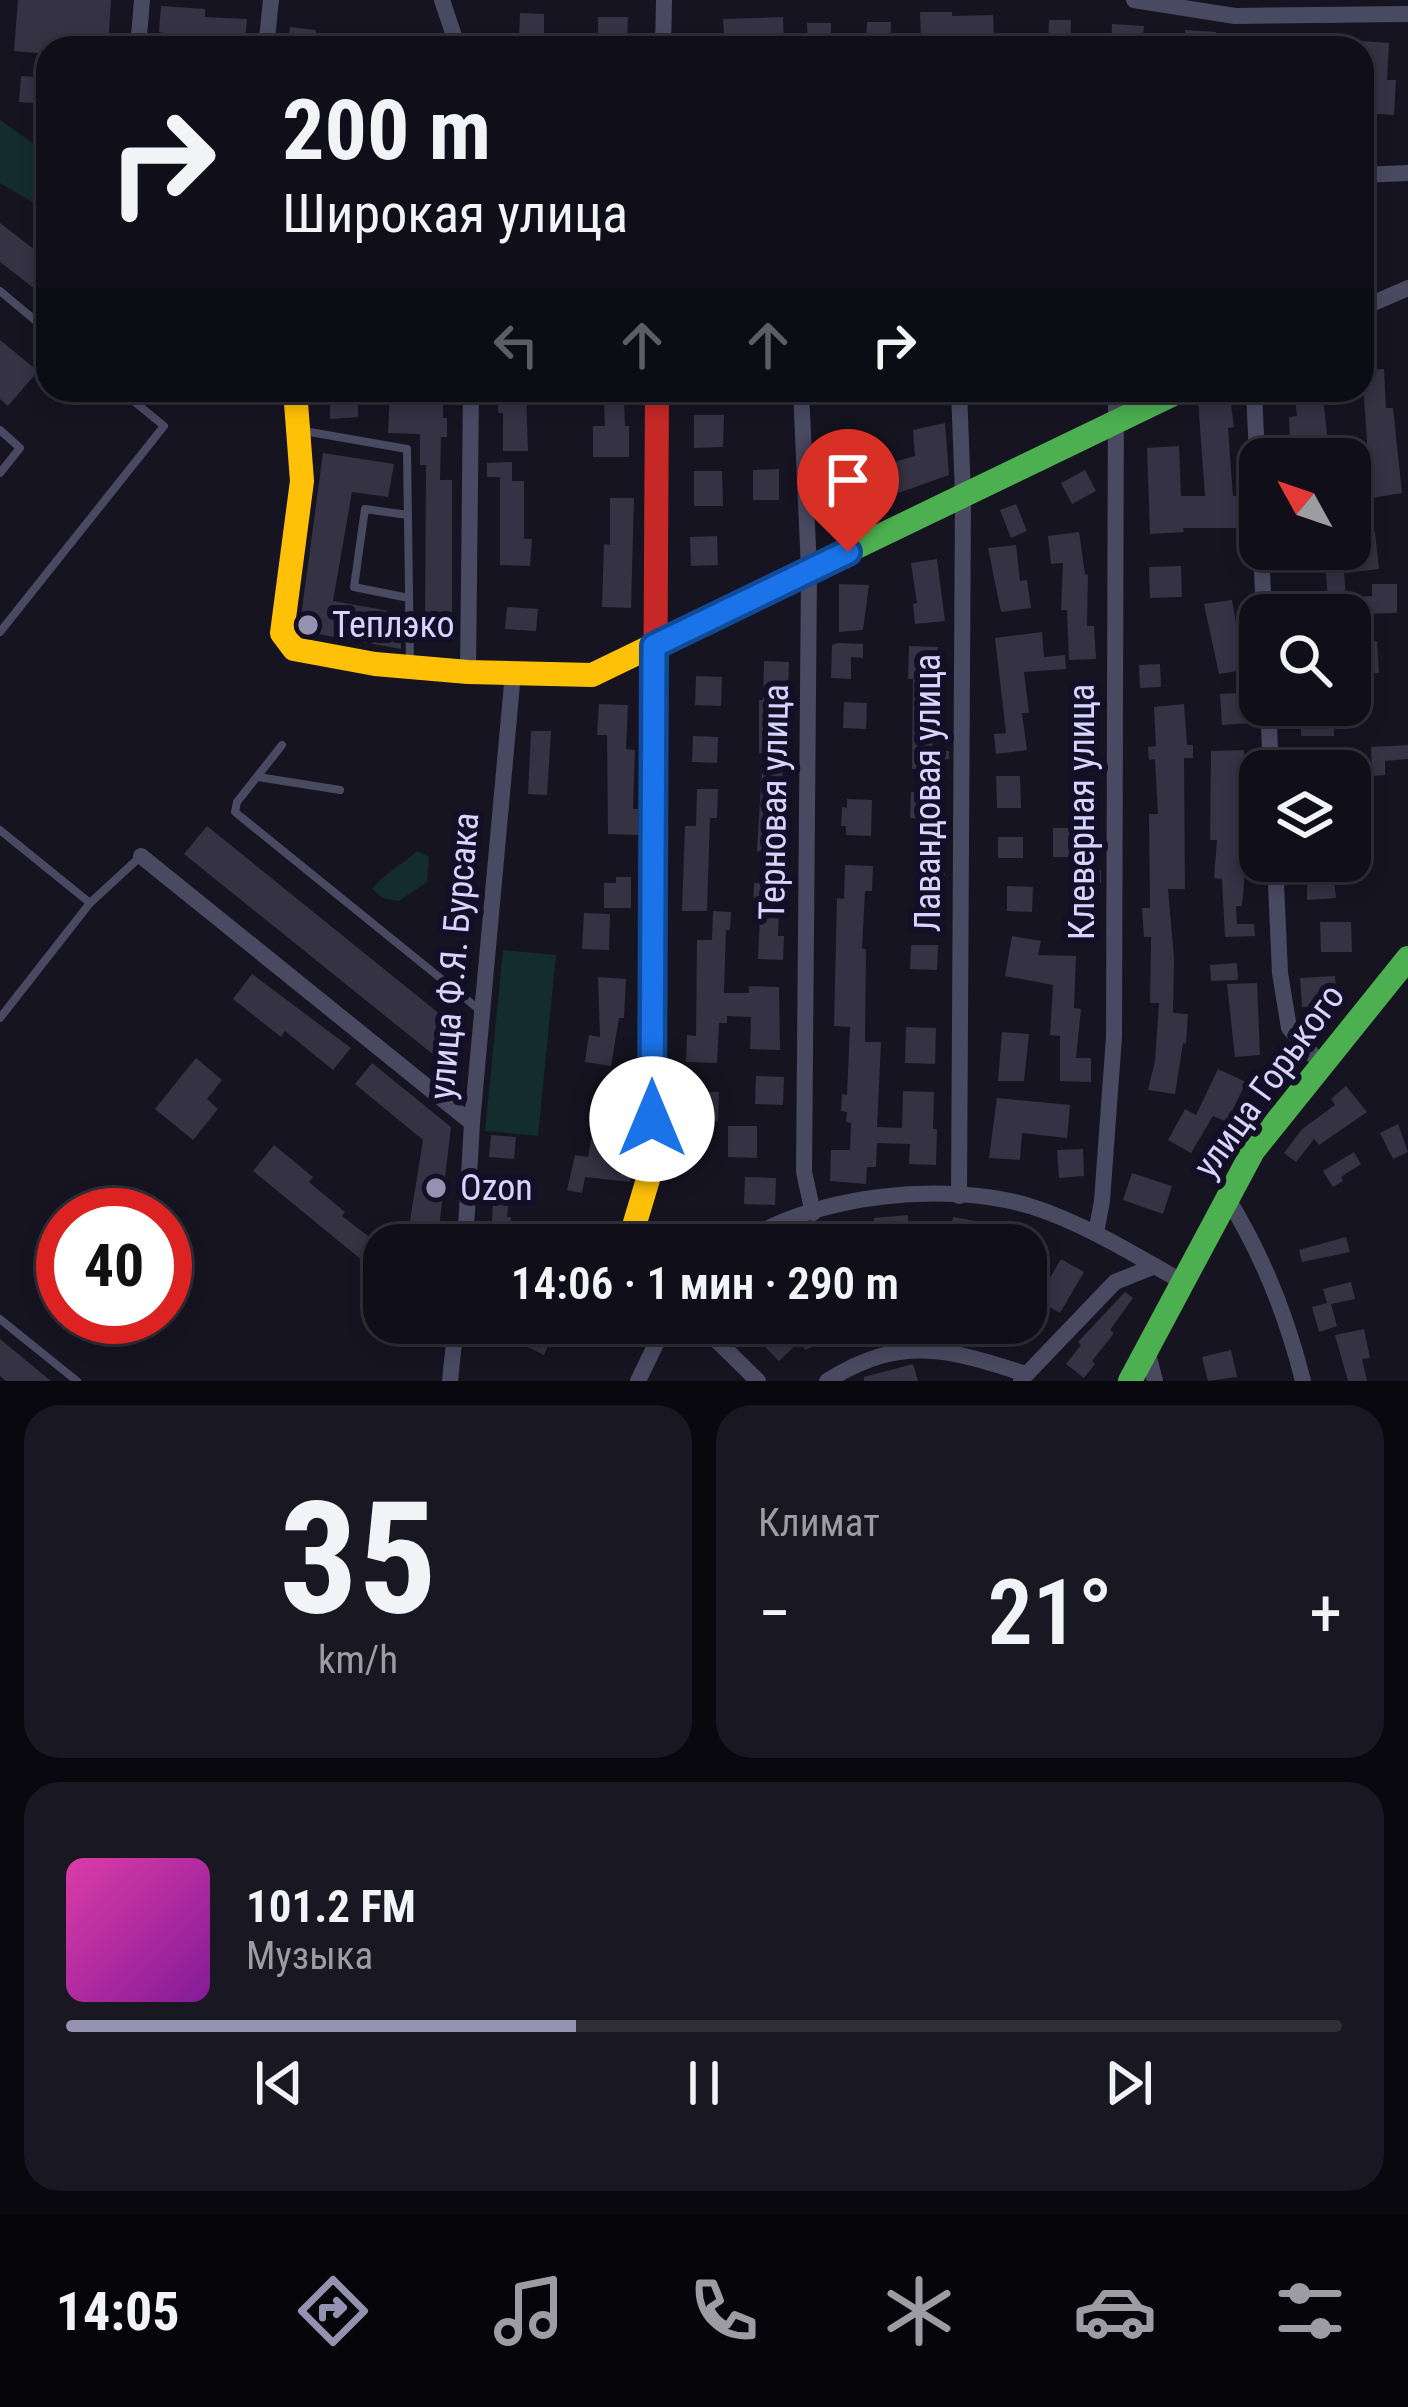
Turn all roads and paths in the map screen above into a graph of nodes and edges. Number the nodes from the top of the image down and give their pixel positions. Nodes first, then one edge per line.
1 (142, 0) edge
2 (271, 0) edge
3 (442, 0) edge
4 (664, 0) edge
5 (1134, 0) edge
6 (1408, 14) edge
7 (139, 36) edge
8 (267, 36) edge
9 (454, 36) edge
10 (663, 36) edge
11 (1408, 173) edge
12 (1374, 174) edge
13 (1408, 288) edge
14 (0, 291) edge
15 (1374, 303) edge
16 (36, 321) edge
17 (135, 402) edge
18 (298, 402) edge
19 (471, 402) edge
20 (657, 402) edge
21 (801, 402) edge
22 (959, 402) edge
23 (1116, 402) edge
24 (1157, 402) edge
25 (1255, 402) edge
26 (1117, 421) junction
27 (0, 430) edge
28 (304, 430) junction
29 (1256, 438) edge
30 (0, 473) edge
31 (963, 496) junction
32 (408, 515) junction
33 (809, 570) junction
34 (409, 598) junction
35 (0, 632) edge
36 (654, 646) junction
37 (410, 667) junction
38 (468, 672) junction
39 (513, 673) junction
40 (282, 746) dead end
41 (257, 777) junction
42 (340, 790) dead end
43 (0, 830) edge
44 (141, 856) joint
45 (1276, 882) edge
46 (90, 903) junction
47 (1408, 958) edge
48 (482, 1012) junction
49 (0, 1018) edge
50 (1320, 1064) junction
51 (472, 1123) junction
52 (959, 1196) junction
53 (1226, 1196) junction
54 (813, 1213) junction
55 (466, 1224) edge
56 (635, 1224) edge
57 (781, 1224) edge
58 (1096, 1233) junction
59 (1155, 1267) junction
60 (1181, 1281) junction
61 (0, 1319) edge
62 (454, 1344) edge
63 (656, 1344) edge
64 (720, 1344) edge
65 (1146, 1349) junction
66 (1023, 1377) edge
67 (77, 1381) edge
68 (450, 1381) edge
69 (638, 1381) edge
70 (758, 1381) edge
71 (827, 1381) edge
72 (1130, 1381) edge
73 (1155, 1381) edge
74 (1303, 1381) edge

1 - 7 street
2 - 8 street
3 - 9 street
4 - 10 street
5 - 6 street
11 - 12 street
13 - 15 street
14 - 16 lane
17 - 35 lane
18 - 28 street
19 - 38 street
20 - 36 street
21 - 33 street, Терновая улица
22 - 31 street, Лавандовая улица
23 - 26 street, Клеверная улица
24 - 26 street
25 - 29 street
26 - 31 street
26 - 58 street, Клеверная улица
27 - 30 lane
28 - 32 lane
28 - 37 street
31 - 33 street
31 - 52 street, Лавандовая улица
32 - 34 lane
32 - 34 lane
33 - 36 street
33 - 54 street, Терновая улица
34 - 37 lane
36 - 39 street
36 - 56 street
37 - 38 street
38 - 39 street
39 - 48 street, улица Ф.Я. Бурсака
40 - 41 lane
41 - 42 lane
41 - 48 lane
43 - 46 lane
44 - 46 lane
44 - 51 street
45 - 50 street
46 - 49 lane
47 - 50 street, улица Горького
48 - 51 street, улица Ф.Я. Бурсака
50 - 53 street, улица Горького
51 - 55 street, улица Ф.Я. Бурсака
52 - 54 street
52 - 58 street
53 - 60 street, улица Горького
53 - 74 street
54 - 57 street
58 - 59 street
59 - 60 street
59 - 66 street
60 - 65 street, улица Горького
61 - 67 lane
62 - 68 street
63 - 69 street
64 - 70 street
65 - 72 street, улица Горького
65 - 73 street
66 - 71 street

